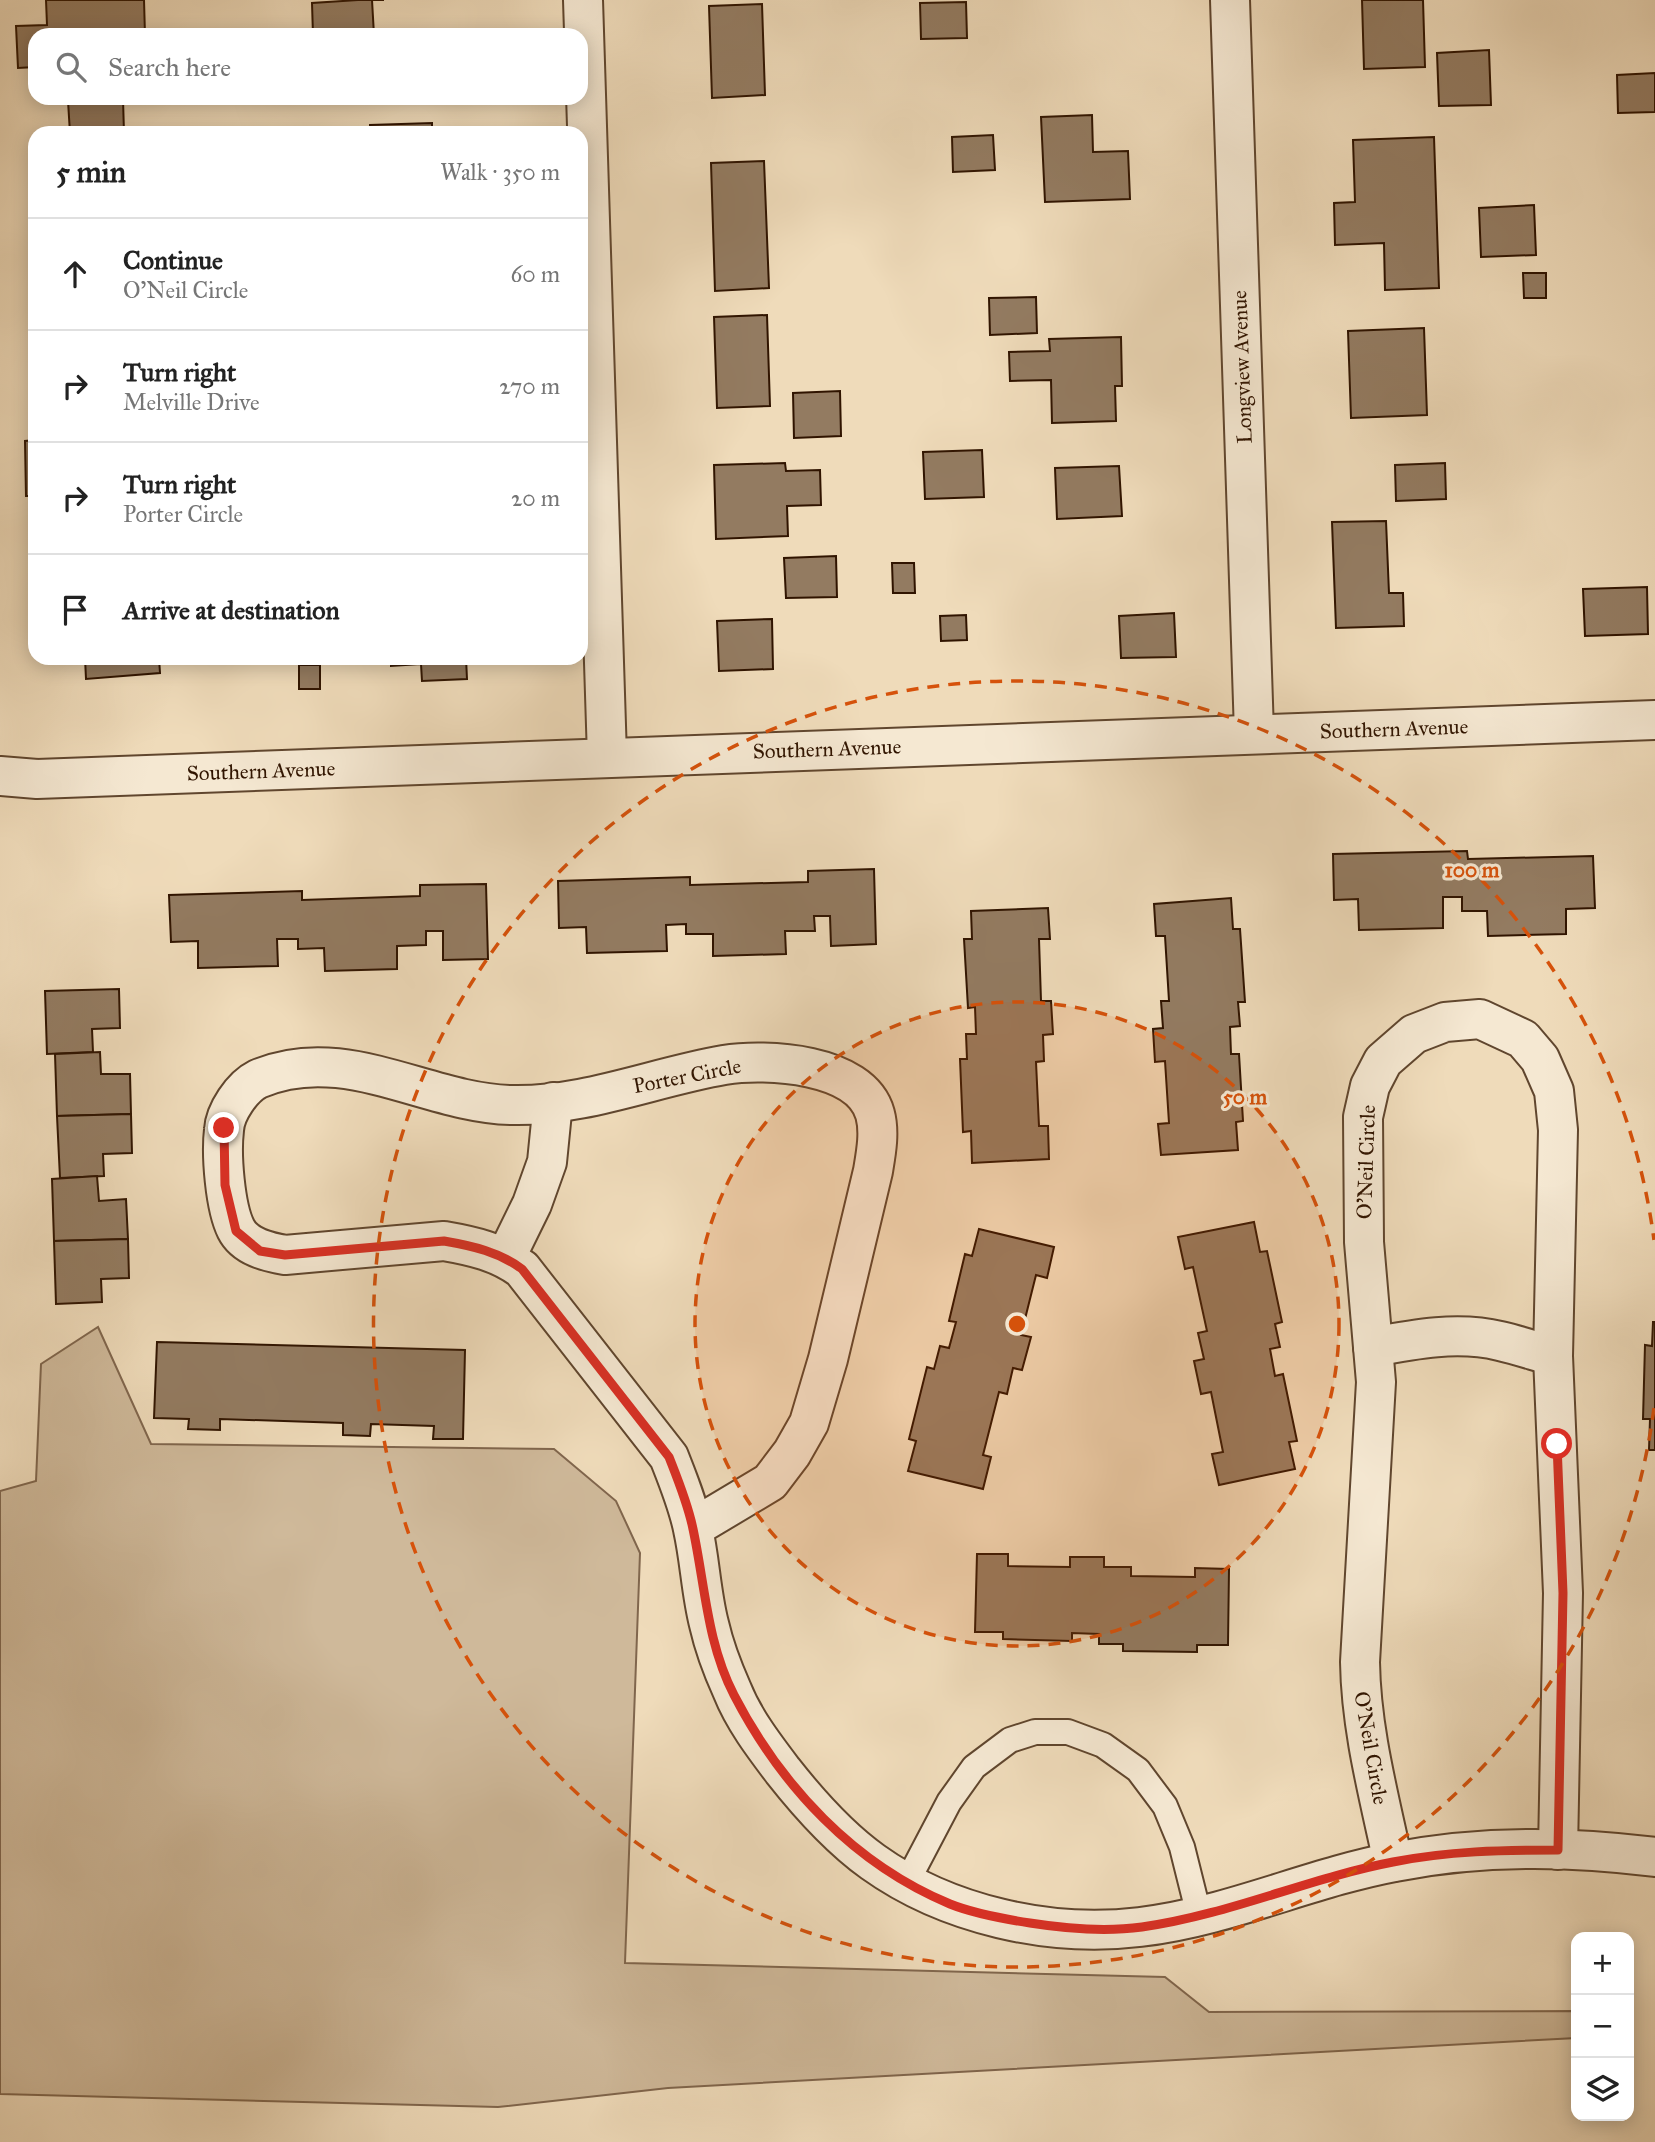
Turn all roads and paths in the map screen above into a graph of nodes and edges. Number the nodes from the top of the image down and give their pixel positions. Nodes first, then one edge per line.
1 (583, 0) edge
2 (1230, 0) edge
3 (584, 28) edge
4 (586, 105) edge
5 (587, 126) edge
6 (588, 158) edge
7 (1655, 720) edge
8 (1254, 733) junction
9 (607, 757) junction
10 (0, 776) edge
11 (553, 1102) junction
12 (506, 1257) junction
13 (1373, 1347) junction
14 (1553, 1356) junction
15 (693, 1528) junction
16 (1558, 1850) junction
17 (1655, 1857) edge
18 (1393, 1862) junction
19 (907, 1882) junction
20 (1199, 1915) junction

1 - 3 street
2 - 8 street, Longview Avenue
4 - 5 street
6 - 9 street
7 - 8 street, Southern Avenue
8 - 9 street, Southern Avenue
9 - 10 street, Southern Avenue
11 - 12 street
11 - 12 street, Porter Circle
11 - 15 street, Porter Circle
12 - 15 street
13 - 14 street
13 - 14 street, O'Neil Circle
13 - 18 street, O'Neil Circle
14 - 16 street, O'Neil Circle
15 - 19 street
16 - 17 street
16 - 18 street
18 - 20 street
19 - 20 street
19 - 20 lane

